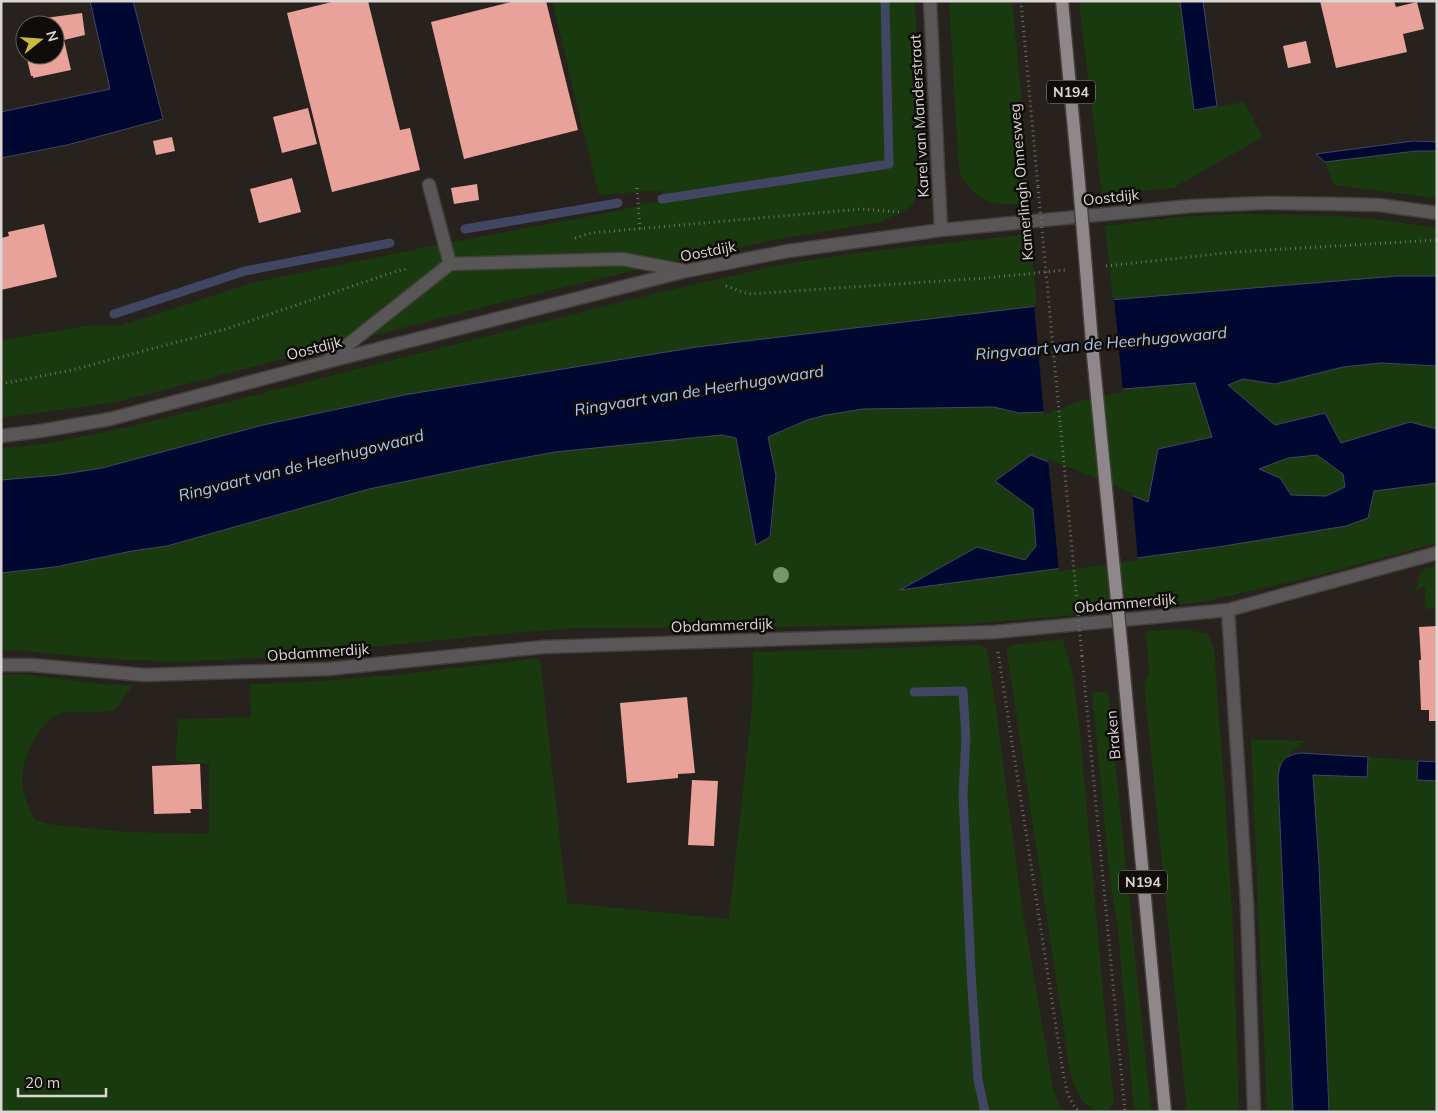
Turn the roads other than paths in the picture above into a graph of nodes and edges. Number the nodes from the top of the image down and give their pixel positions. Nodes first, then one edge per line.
1 (930, 1) edge
2 (1062, 1) edge
3 (429, 185) dead end
4 (1437, 212) edge
5 (941, 230) junction
6 (450, 264) junction
7 (686, 271) junction
8 (326, 362) junction
9 (1, 436) edge
10 (1437, 553) edge
11 (1228, 610) junction
12 (1, 665) edge
13 (1165, 1112) edge
14 (1254, 1112) edge

1 - 5 street, Karel van Manderstraat
2 - 13 main road, Braken / N194, bridge
3 - 6 street
4 - 5 street, Oostdijk
5 - 7 street, Oostdijk
6 - 7 street
6 - 8 street
7 - 8 street, Oostdijk
8 - 9 street, Oostdijk
10 - 11 street, Obdammerdijk
11 - 12 street, Obdammerdijk
11 - 14 street

